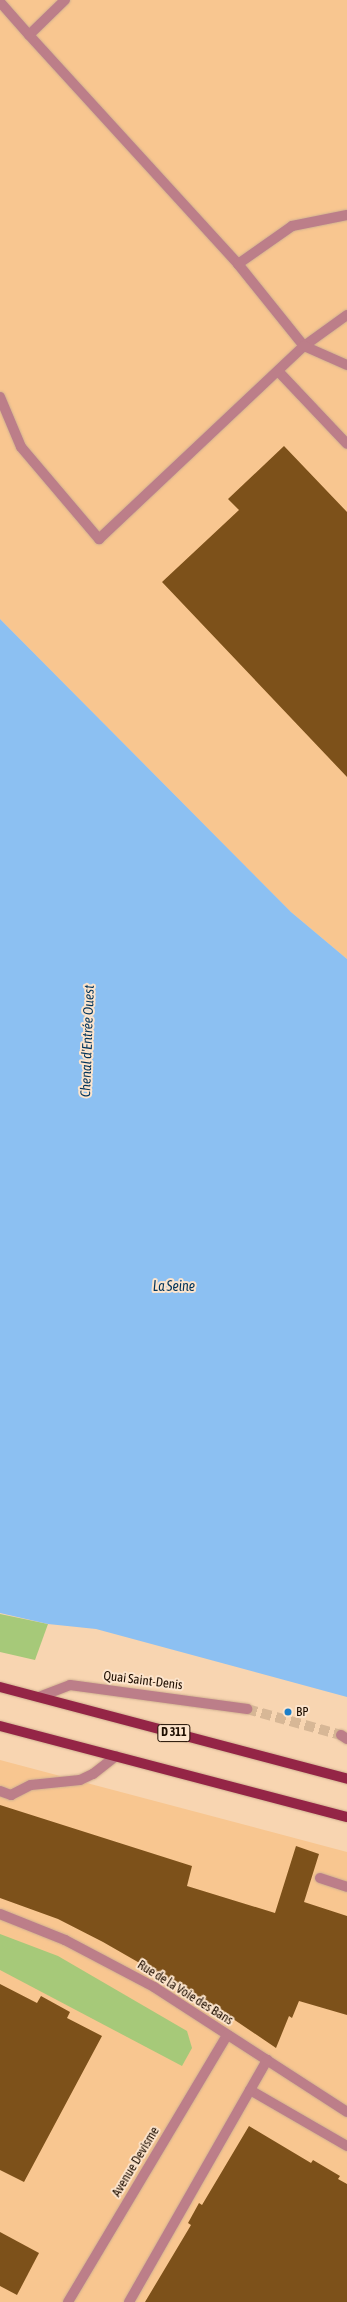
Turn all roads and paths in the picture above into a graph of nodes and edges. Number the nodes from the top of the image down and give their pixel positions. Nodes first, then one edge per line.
1 (65, 0) edge
2 (0, 2) edge
3 (29, 36) junction
4 (347, 215) edge
5 (238, 264) junction
6 (347, 316) edge
7 (304, 346) junction
8 (347, 364) edge
9 (278, 371) junction
10 (0, 397) edge
11 (347, 444) edge
12 (0, 1687) edge
13 (39, 1697) junction
14 (247, 1709) tunnel mouth
15 (0, 1726) edge
16 (116, 1756) junction
17 (347, 1779) edge
18 (0, 1791) edge
19 (347, 1817) edge
20 (320, 1878) dead end
21 (347, 1887) edge
22 (0, 1914) edge
23 (227, 2035) junction
24 (267, 2060) junction
25 (250, 2090) junction
26 (347, 2112) edge
27 (347, 2146) edge
28 (68, 2302) edge
29 (129, 2302) edge

1 - 3 street
2 - 3 street
3 - 5 street
4 - 5 street
5 - 7 street
6 - 7 street
7 - 8 street
7 - 9 street
9 - 10 street
9 - 11 street
12 - 13 main road, D 311
13 - 14 street, Quai Saint-Denis
13 - 17 main road, D 311
15 - 16 main road
16 - 18 street
16 - 19 main road
20 - 21 street
22 - 23 street, Rue de la Voie des Bans
23 - 24 street, Rue de la Voie des Bans
23 - 28 street, Avenue Devisme
24 - 25 street
24 - 26 street, Rue de la Voie des Bans
25 - 27 street
25 - 29 street

